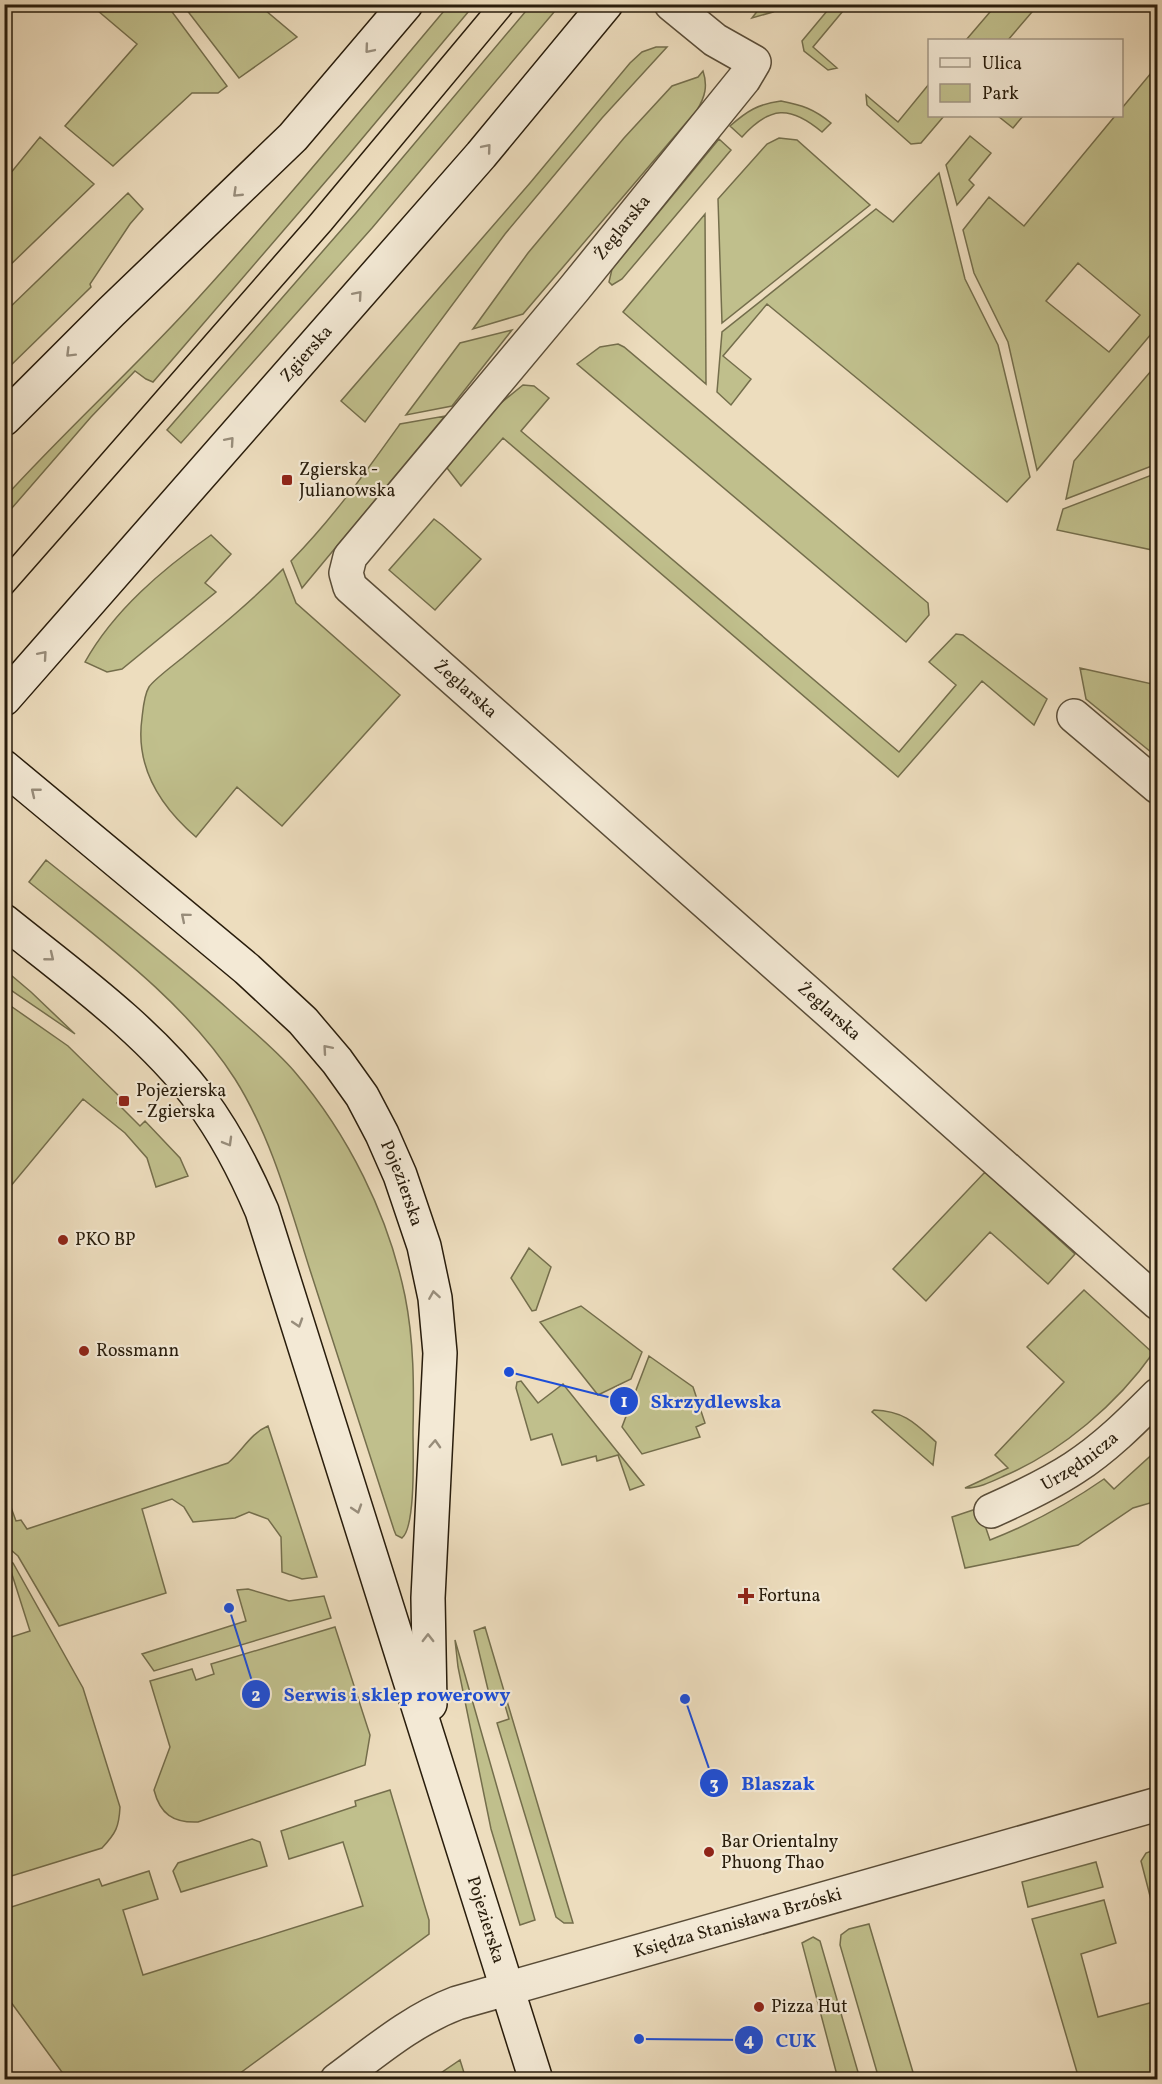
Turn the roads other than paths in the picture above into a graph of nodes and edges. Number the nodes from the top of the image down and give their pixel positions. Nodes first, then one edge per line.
1 (406, 4) edge
2 (606, 4) edge
3 (671, 4) edge
4 (4, 419) edge
5 (4, 699) edge
6 (1074, 716) dead end
7 (4, 767) edge
8 (1158, 787) edge
9 (4, 921) edge
10 (1158, 1303) edge
11 (1158, 1395) edge
12 (992, 1511) dead end
13 (435, 1760) junction
14 (1158, 1804) edge
15 (507, 1989) junction
16 (337, 2079) edge
17 (536, 2079) edge

1 -> 4 street
5 -> 2 street, Zgierska
3 - 10 street, Żeglarska
6 - 8 street
13 -> 7 street, Pojezierska
9 -> 13 street, Pojezierska
11 - 12 street, Urzędnicza
13 - 15 street, Pojezierska
14 - 15 street, Księdza Stanisława Brzóski
15 - 16 street, Księdza Stanisława Brzóski
15 - 17 street, Pojezierska

